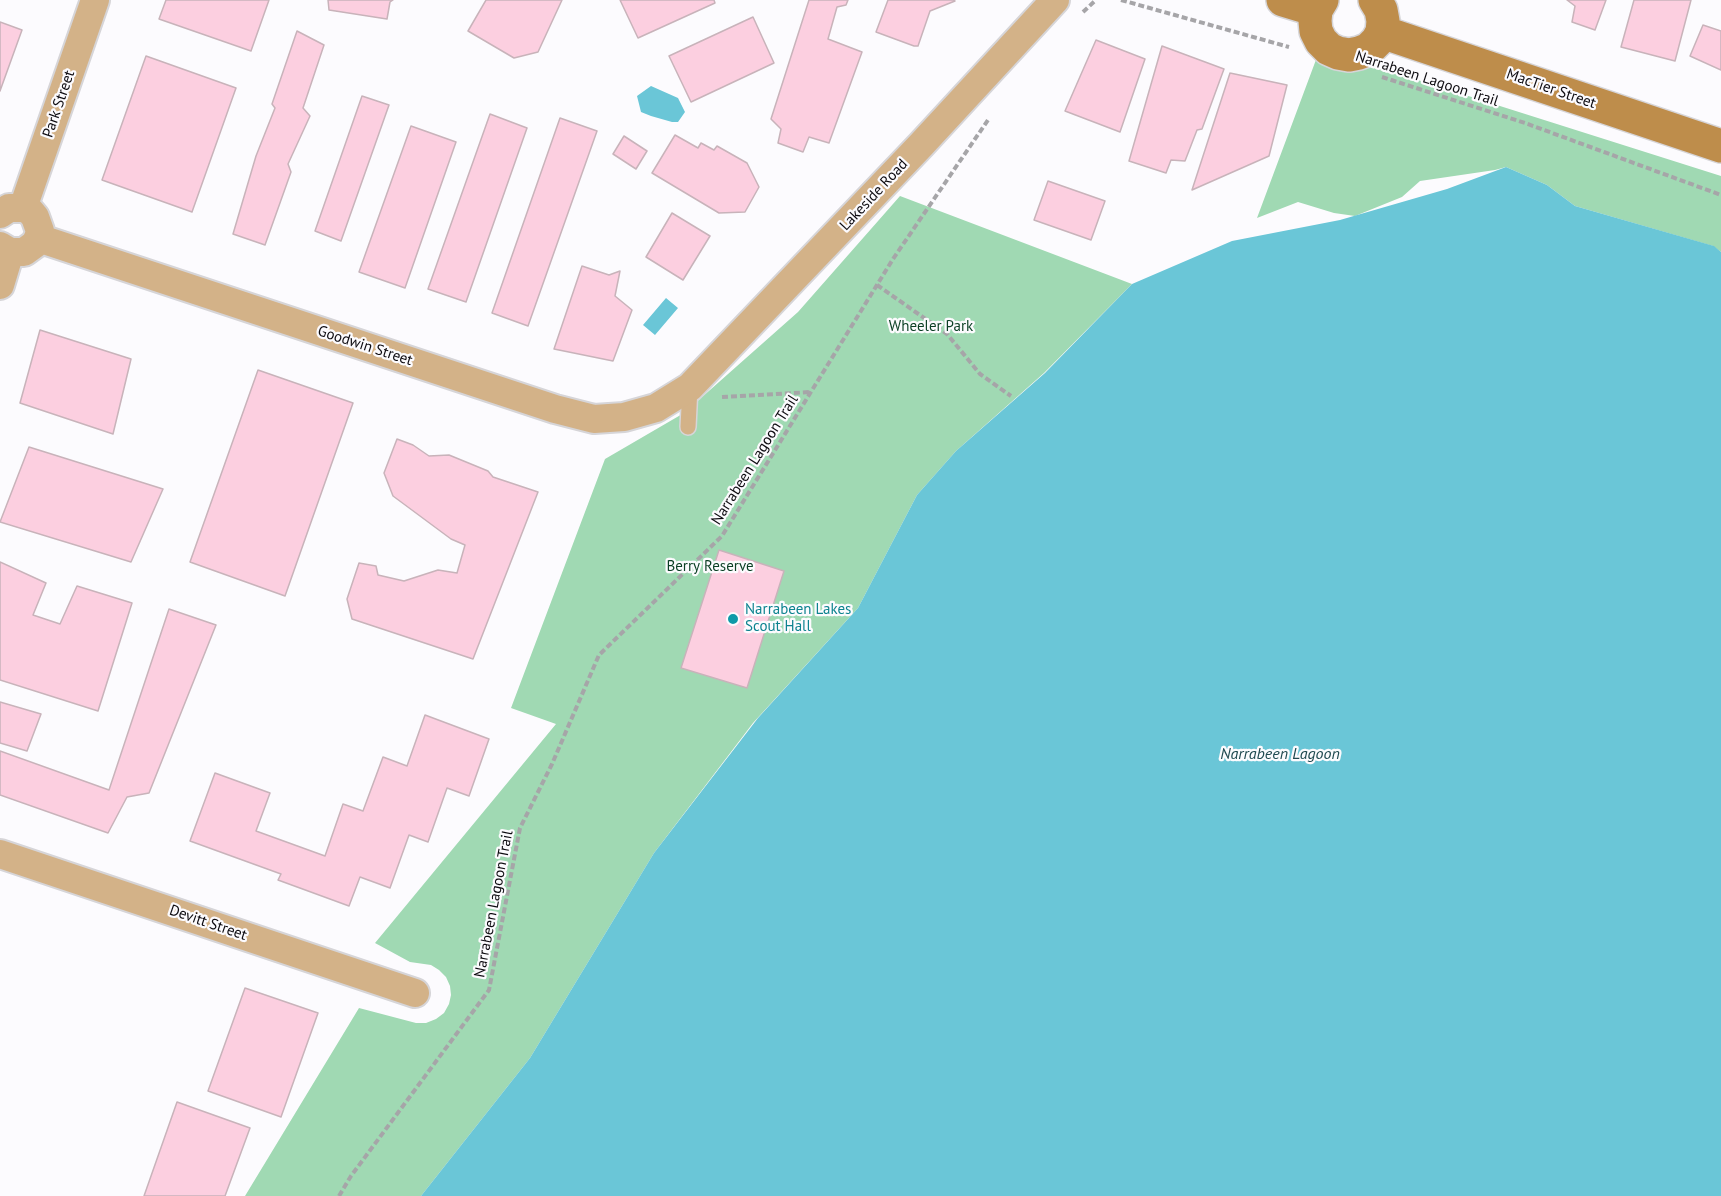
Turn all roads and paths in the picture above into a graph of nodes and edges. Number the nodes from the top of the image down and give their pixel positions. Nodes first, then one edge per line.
1 (95, 0) edge
2 (1055, 0) edge
3 (1096, 0) edge
4 (1121, 0) edge
5 (1283, 0) edge
6 (1375, 0) edge
7 (1319, 5) edge
8 (1079, 15) dead end
9 (1382, 32) junction
10 (1296, 50) dead end
11 (1373, 74) dead end
12 (990, 117) dead end
13 (1721, 146) edge
14 (1721, 195) edge
15 (12, 211) edge
16 (38, 238) junction
17 (5, 249) edge
18 (0, 285) edge
19 (877, 285) junction
20 (690, 387) junction
21 (1011, 396) dead end
22 (688, 427) dead end
23 (0, 854) edge
24 (415, 993) dead end
25 (339, 1196) edge

1 - 15 street, Park Street
2 - 20 street, Lakeside Road
3 - 8 path
4 - 10 path
5 - 7 street
6 - 9 street
7 - 9 street
9 - 13 street, MacTier Street
11 - 14 path, Narrabeen Lagoon Trail
12 - 19 path, Narrabeen Lagoon Trail
15 - 16 street
16 - 17 street
16 - 20 street, Goodwin Street
17 - 18 street
19 - 21 path
19 - 25 path, Narrabeen Lagoon Trail
20 - 22 lane
23 - 24 street, Devitt Street

